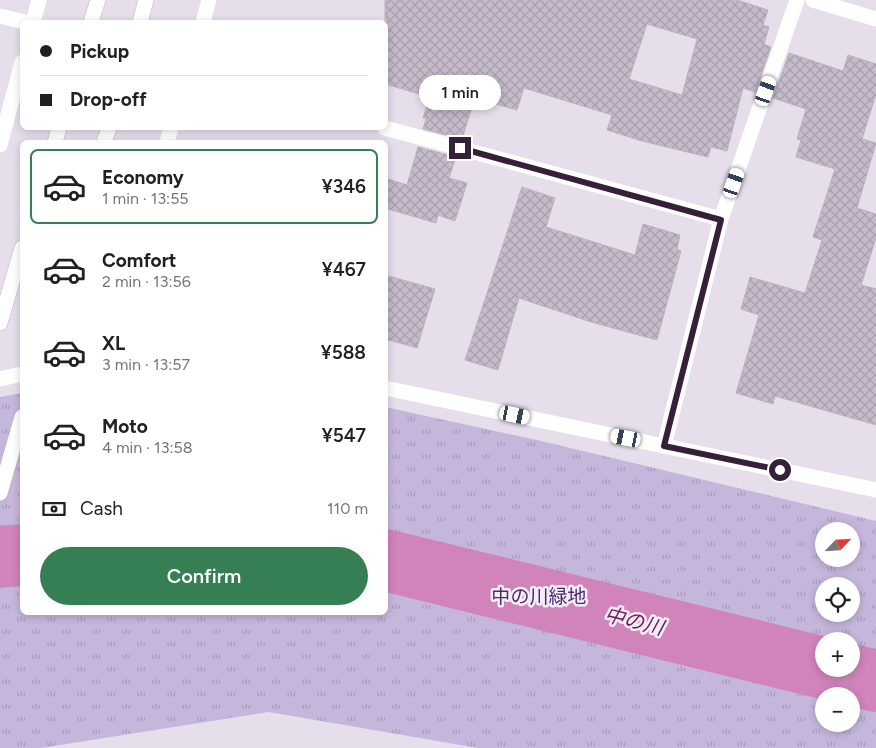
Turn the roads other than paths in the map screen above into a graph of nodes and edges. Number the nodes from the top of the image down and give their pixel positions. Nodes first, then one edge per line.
1 (39, 0) edge
2 (98, 0) edge
3 (146, 0) edge
4 (209, 0) edge
5 (797, 0) edge
6 (814, 0) edge
7 (0, 16) edge
8 (876, 19) edge
9 (34, 20) edge
10 (92, 20) edge
11 (141, 20) edge
12 (204, 20) edge
13 (20, 21) edge
14 (20, 70) edge
15 (388, 129) edge
16 (0, 145) edge
17 (721, 220) junction
18 (20, 255) edge
19 (0, 322) edge
20 (20, 374) edge
21 (0, 379) edge
22 (388, 389) edge
23 (20, 424) edge
24 (664, 446) junction
25 (876, 490) edge
26 (0, 493) edge

1 - 9 street
2 - 10 street
3 - 11 street
4 - 12 street
5 - 17 street
6 - 8 street
7 - 13 street
14 - 16 street
15 - 17 street
17 - 24 street
18 - 19 street
20 - 21 street
22 - 24 street
23 - 26 street
24 - 25 street

